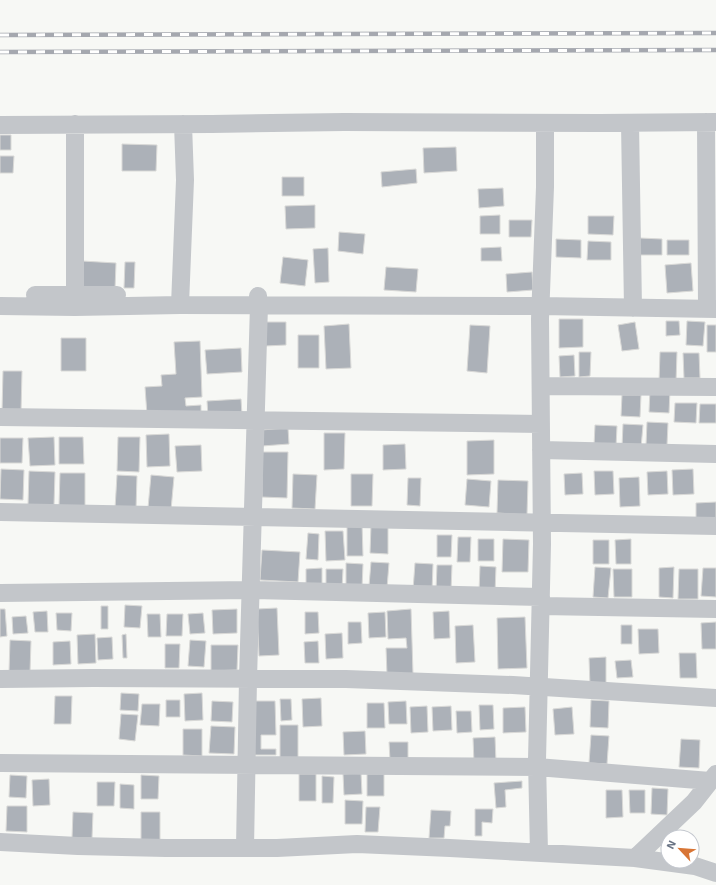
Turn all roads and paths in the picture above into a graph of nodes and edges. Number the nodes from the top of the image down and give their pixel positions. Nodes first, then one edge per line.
1 (711, 122) edge
2 (545, 123) junction
3 (630, 123) junction
4 (75, 124) junction
5 (183, 124) junction
6 (0, 125) edge
7 (0, 296) edge
8 (180, 300) junction
9 (258, 300) junction
10 (75, 301) junction
11 (546, 301) junction
12 (633, 302) junction
13 (711, 303) edge
14 (0, 306) edge
15 (546, 386) junction
16 (716, 386) edge
17 (0, 416) edge
18 (256, 420) junction
19 (541, 424) junction
20 (545, 450) junction
21 (716, 454) edge
22 (0, 512) edge
23 (253, 516) junction
24 (546, 522) junction
25 (716, 526) edge
26 (251, 590) junction
27 (0, 593) edge
28 (544, 603) junction
29 (716, 609) edge
30 (0, 679) edge
31 (248, 679) junction
32 (543, 687) junction
33 (716, 698) edge
34 (0, 763) edge
35 (247, 765) junction
36 (541, 768) junction
37 (713, 778) edge
38 (0, 842) edge
39 (245, 848) junction
40 (543, 853) junction
41 (635, 858) junction
42 (716, 872) edge

1 - 3 street
1 - 13 street
2 - 3 street
2 - 5 street
2 - 11 street
3 - 12 street
4 - 5 street
4 - 6 street
4 - 10 street
5 - 8 street
7 - 10 street
8 - 9 street
8 - 10 street
9 - 11 street
9 - 18 street
10 - 14 street
11 - 12 street
11 - 15 street
12 - 13 street
15 - 16 street
15 - 19 street
15 - 20 street
17 - 18 street
18 - 19 street
18 - 23 street
19 - 20 street
20 - 21 street
20 - 24 street
22 - 23 street
23 - 24 street
23 - 26 street
24 - 25 street
24 - 28 street
26 - 27 street
26 - 28 street
26 - 31 street
28 - 29 street
28 - 32 street
30 - 31 street
31 - 32 street
31 - 35 street
32 - 33 street
32 - 36 street
34 - 35 street
35 - 36 street
35 - 39 street
36 - 37 street
36 - 40 street
37 - 41 street
38 - 39 street
39 - 40 street
40 - 41 street
41 - 42 street

